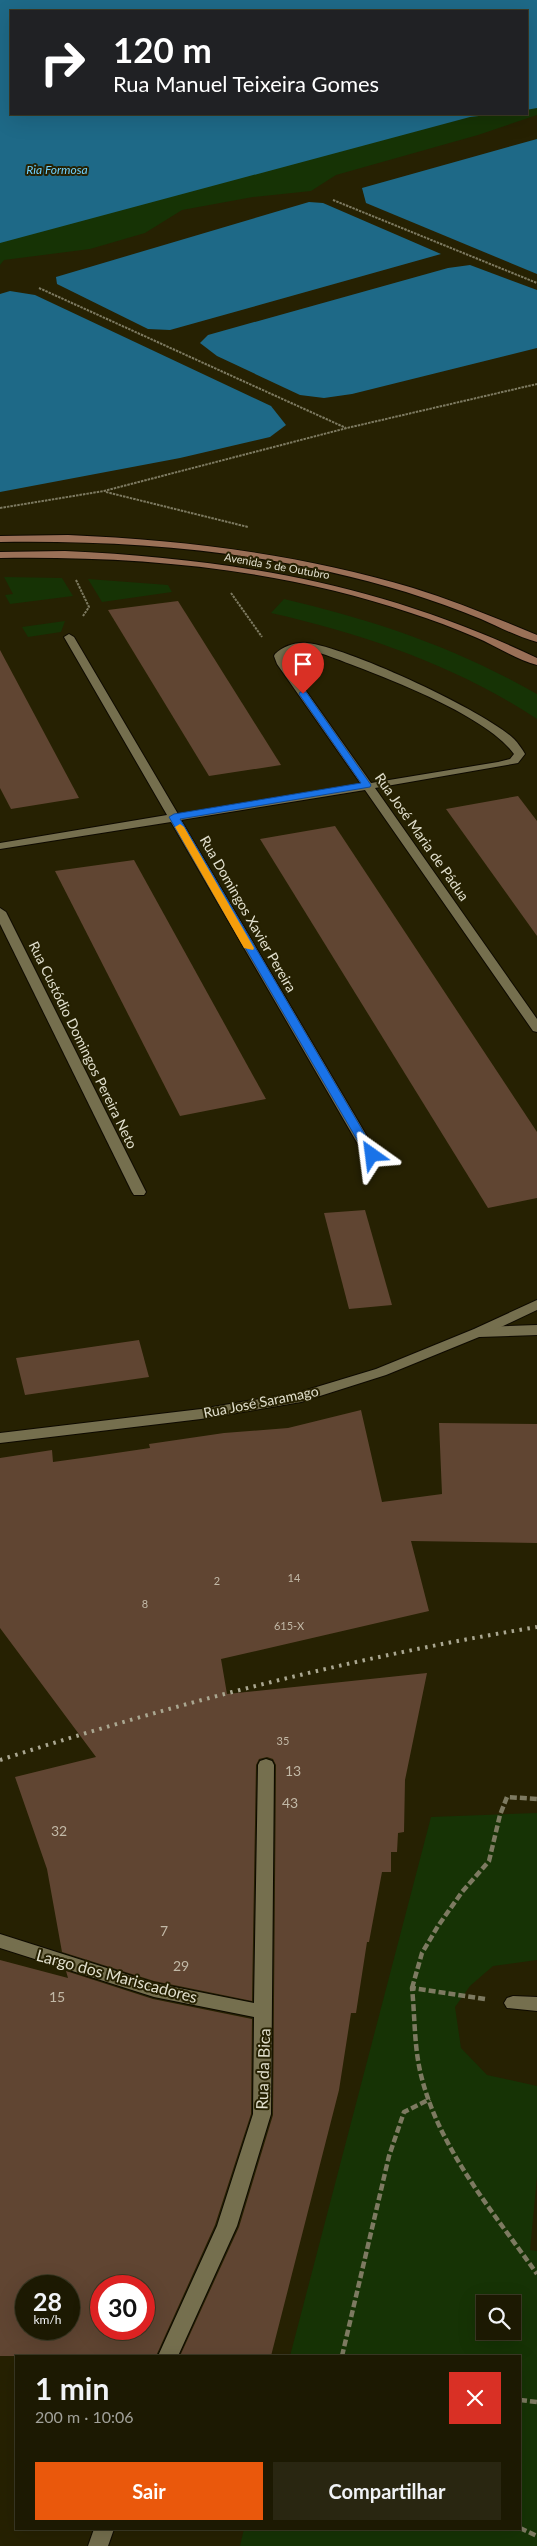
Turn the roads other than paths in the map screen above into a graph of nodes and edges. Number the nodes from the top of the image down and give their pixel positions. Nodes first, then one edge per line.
1 (0, 539) edge
2 (0, 555) edge
3 (69, 637) road end
4 (537, 639) edge
5 (537, 662) edge
6 (366, 785) junction
7 (174, 817) junction
8 (0, 846) edge
9 (0, 912) edge
10 (537, 1028) edge
11 (372, 1155) dead end
12 (139, 1192) dead end
13 (537, 1304) edge
14 (537, 1330) edge
15 (478, 1332) junction
16 (0, 1438) edge
17 (266, 1765) dead end
18 (0, 1941) edge
19 (513, 2003) road end
20 (537, 2004) edge
21 (264, 2012) junction
22 (168, 2355) edge
23 (104, 2530) edge
24 (98, 2546) edge

1 - 4 main road, Avenida 5 de Outubro
2 - 5 main road, Avenida 5 de Outubro
3 - 7 street, Rua Domingos Xavier Pereira
6 - 6 street, Rua José Maria de Pádua
6 - 7 street
6 - 10 street, Rua José Maria de Pádua
7 - 8 street
7 - 11 street, Rua Domingos Xavier Pereira
9 - 12 street, Rua Custódio Domingos Pereira Neto
13 - 15 street, Rua José Saramago
14 - 15 street
15 - 16 street, Rua José Saramago
17 - 21 street, Rua da Bica
18 - 21 street, Largo dos Mariscadores
19 - 20 street
21 - 22 street, Rua da Bica
23 - 24 street

